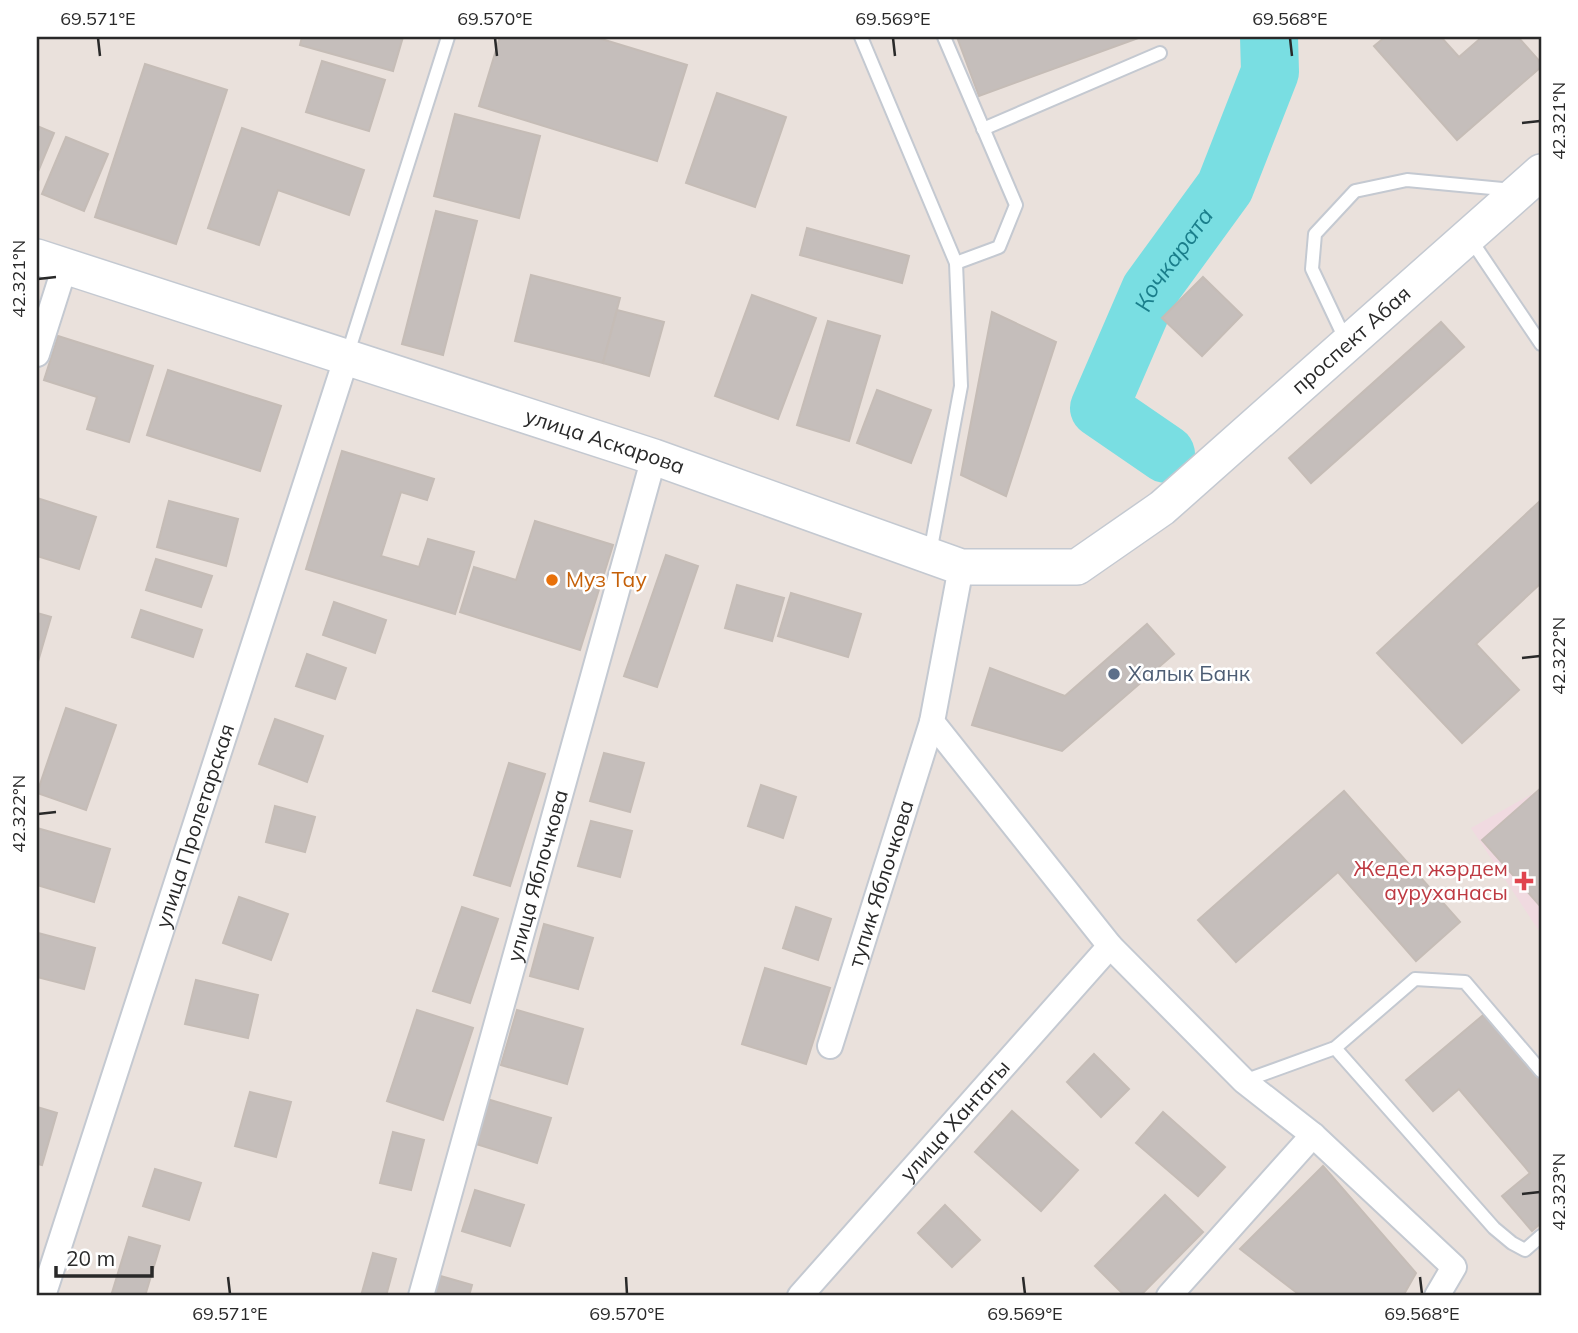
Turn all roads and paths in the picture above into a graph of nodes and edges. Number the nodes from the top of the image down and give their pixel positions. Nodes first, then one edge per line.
1 (448, 37) edge
2 (861, 37) edge
3 (944, 37) edge
4 (1160, 53) dead end
5 (983, 129) junction
6 (1531, 182) edge
7 (1469, 237) junction
8 (51, 261) edge
9 (956, 263) junction
10 (1347, 344) junction
11 (1541, 344) edge
12 (37, 354) edge
13 (347, 356) junction
14 (654, 457) junction
15 (1162, 508) joint
16 (945, 562) junction
17 (932, 722) junction
18 (1110, 946) junction
19 (830, 1046) dead end
20 (1335, 1048) junction
21 (1541, 1070) edge
22 (1244, 1082) junction
23 (1313, 1135) junction
24 (1541, 1236) edge
25 (43, 1296) edge
26 (421, 1296) edge
27 (800, 1296) edge
28 (1169, 1296) edge
29 (1437, 1296) edge

1 - 13 lane
2 - 9 lane
3 - 5 lane
4 - 5 lane
5 - 9 lane
6 - 7 main road, проспект Абая
6 - 10 lane
7 - 10 main road, проспект Абая
7 - 11 lane
8 - 12 street
8 - 13 main road, улица Аскарова
9 - 16 lane
10 - 15 main road, проспект Абая
13 - 14 main road, улица Аскарова
13 - 25 street, улица Пролетарская
14 - 16 main road, улица Аскарова
14 - 26 street, улица Яблочкова
15 - 16 main road, улица Аскарова
16 - 17 street, тупик Яблочкова
17 - 18 street
17 - 19 street, тупик Яблочкова
18 - 22 street
18 - 27 street, улица Хантагы
20 - 21 lane
20 - 22 lane
20 - 24 lane
22 - 23 street
23 - 28 street
23 - 29 street

